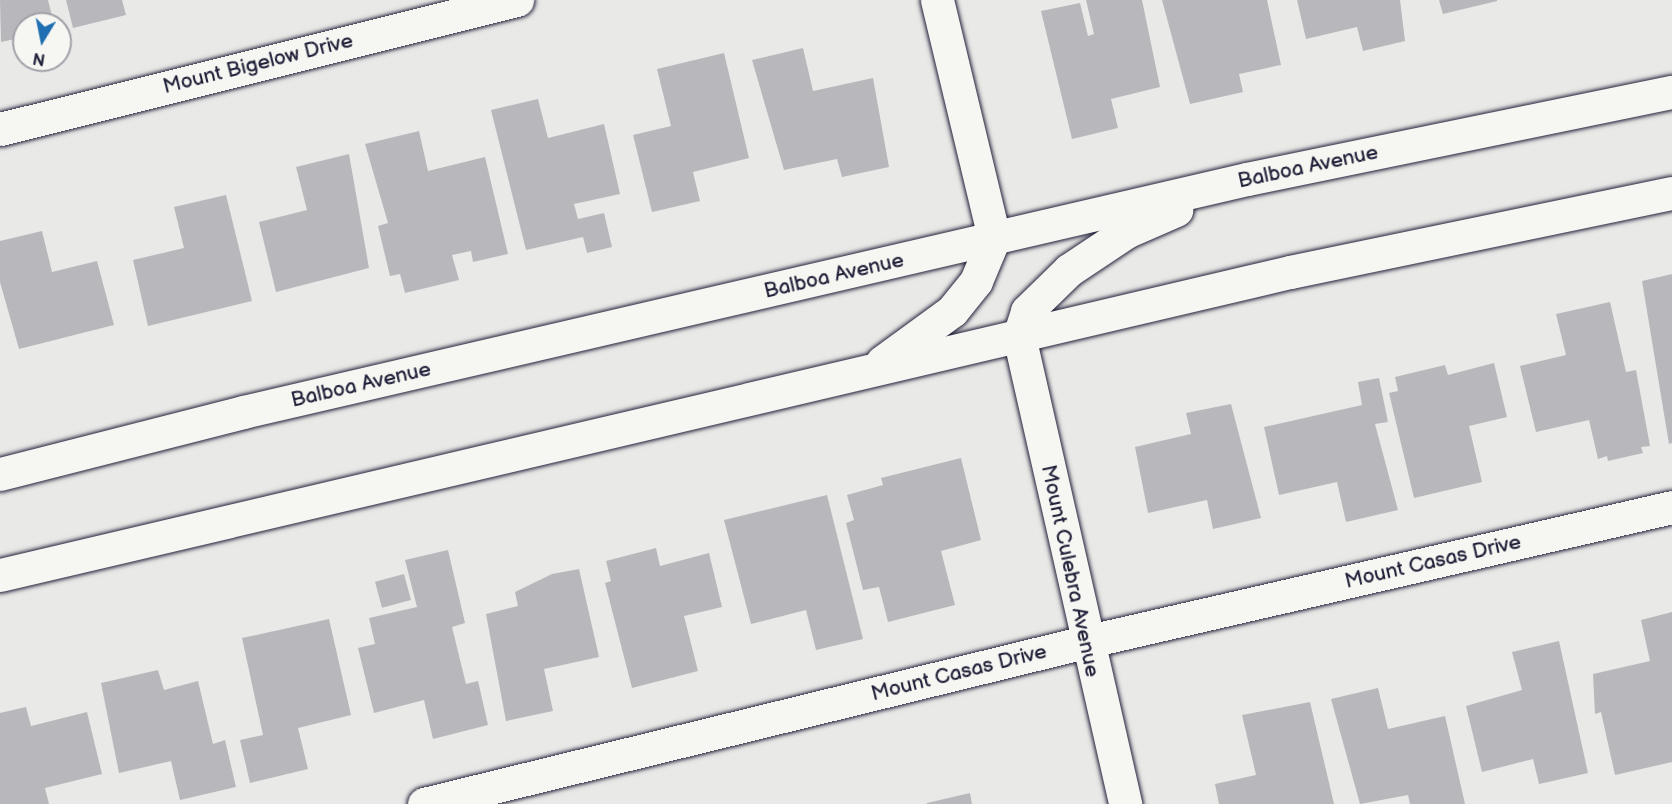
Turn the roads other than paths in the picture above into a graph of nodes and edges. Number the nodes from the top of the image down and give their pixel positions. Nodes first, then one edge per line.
1 (517, 0) edge
2 (937, 0) edge
3 (1672, 92) edge
4 (0, 129) edge
5 (1247, 179) junction
6 (1672, 193) edge
7 (994, 238) junction
8 (1019, 336) junction
9 (869, 371) junction
10 (0, 474) edge
11 (1672, 507) edge
12 (0, 575) edge
13 (1085, 642) junction
14 (424, 804) edge
15 (1125, 804) edge

1 - 4 main road, Mount Bigelow Drive
2 - 7 main road
3 - 5 main road, Balboa Avenue
5 - 7 main road, Balboa Avenue
5 - 8 main road
6 - 8 main road
7 - 9 main road
7 - 10 main road, Balboa Avenue
8 - 9 main road
8 - 13 main road, Mount Culebra Avenue
9 - 12 main road
11 - 13 main road, Mount Casas Drive
13 - 14 main road, Mount Casas Drive
13 - 15 main road, Mount Culebra Avenue

